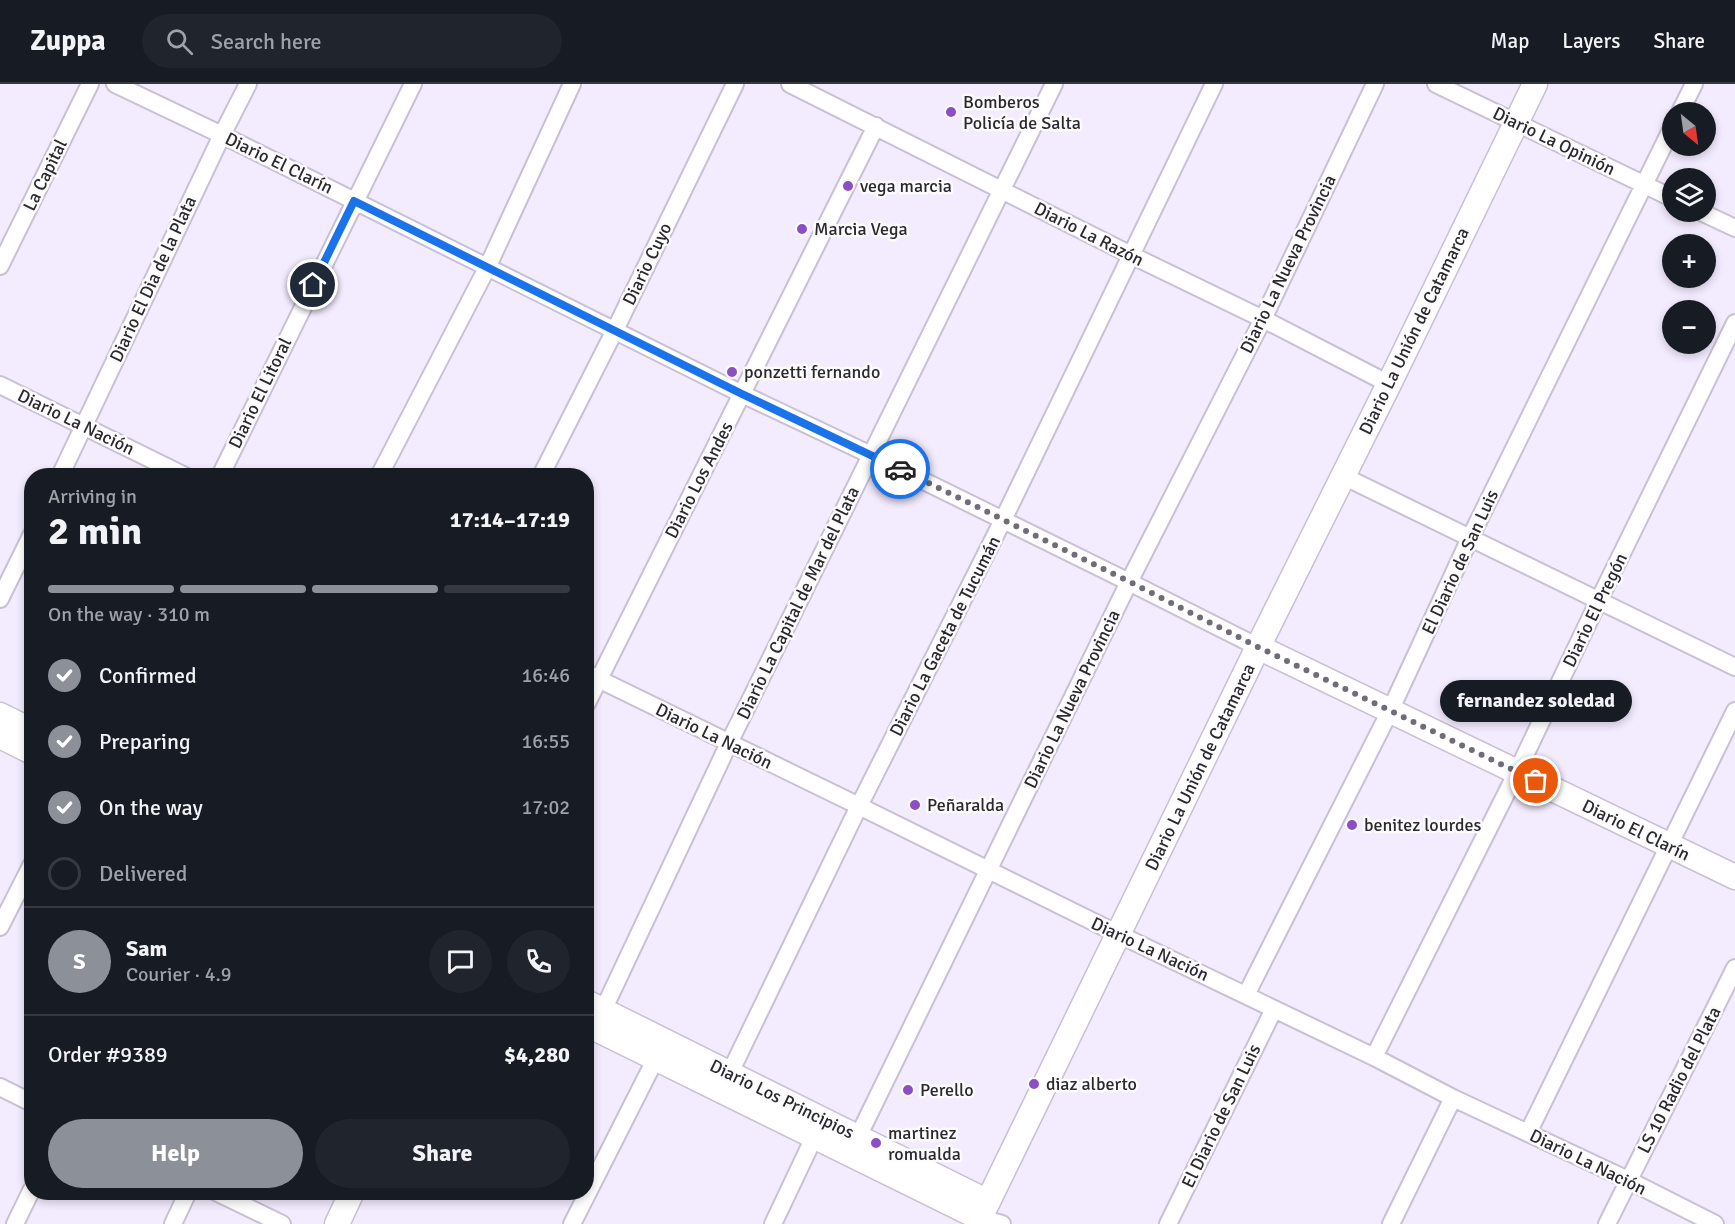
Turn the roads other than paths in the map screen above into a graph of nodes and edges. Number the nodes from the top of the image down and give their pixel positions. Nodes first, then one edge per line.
1 (90, 84) edge
2 (115, 84) edge
3 (248, 84) edge
4 (413, 84) edge
5 (572, 84) edge
6 (735, 84) edge
7 (790, 84) edge
8 (1054, 84) edge
9 (1214, 84) edge
10 (1375, 84) edge
11 (1436, 84) edge
12 (1535, 84) edge
13 (1694, 84) edge
14 (1685, 102) edge
15 (1516, 123) junction
16 (876, 126) junction
17 (222, 135) junction
18 (1662, 149) edge
19 (1645, 185) junction
20 (1002, 191) junction
21 (1662, 193) edge
22 (354, 201) junction
23 (1716, 219) edge
24 (1735, 228) edge
25 (1131, 255) junction
26 (0, 266) edge
27 (487, 267) junction
28 (1263, 319) junction
29 (1735, 323) edge
30 (615, 330) junction
31 (1389, 384) junction
32 (0, 385) edge
33 (742, 394) junction
34 (84, 426) junction
35 (871, 455) junction
36 (64, 468) edge
37 (169, 468) edge
38 (224, 468) edge
39 (383, 468) edge
40 (545, 468) edge
41 (1343, 476) junction
42 (1003, 520) junction
43 (1470, 538) junction
44 (24, 550) edge
45 (1130, 582) junction
46 (0, 599) edge
47 (1599, 600) junction
48 (1258, 647) junction
49 (1733, 661) edge
50 (594, 674) edge
51 (594, 676) edge
52 (1390, 711) junction
53 (1735, 711) edge
54 (0, 715) edge
55 (24, 727) edge
56 (0, 736) edge
57 (729, 743) junction
58 (24, 748) edge
59 (1517, 772) junction
60 (859, 806) junction
61 (1669, 846) junction
62 (988, 871) junction
63 (1735, 877) edge
64 (24, 880) edge
65 (0, 927) edge
66 (1118, 934) junction
67 (1735, 968) edge
68 (1246, 995) junction
69 (1274, 1009) junction
70 (594, 1014) edge
71 (594, 1016) edge
72 (594, 1017) edge
73 (1374, 1057) junction
74 (656, 1058) junction
75 (725, 1082) junction
76 (0, 1088) edge
77 (1453, 1098) junction
78 (24, 1099) edge
79 (818, 1128) junction
80 (1528, 1133) junction
81 (853, 1145) junction
82 (1628, 1180) junction
83 (594, 1181) edge
84 (27, 1200) edge
85 (184, 1200) edge
86 (232, 1200) edge
87 (348, 1200) edge
88 (584, 1200) edge
89 (989, 1218) edge
90 (15, 1224) edge
91 (173, 1224) edge
92 (282, 1224) edge
93 (337, 1224) edge
94 (572, 1224) edge
95 (773, 1224) edge
96 (1168, 1224) edge
97 (1391, 1224) edge
98 (1607, 1224) edge
99 (1715, 1224) edge

1 - 26 street, La Capital
2 - 17 street, Diario El Clarín
3 - 17 street, Diario El Dia de la Plata
4 - 22 street, Diario El Litoral
5 - 27 street
6 - 30 street, Diario Cuyo
7 - 16 street, Diario La Razón
8 - 20 street, Diario La Capital de Mar del Plata
9 - 25 street, Diario La Gaceta de Tucumán
10 - 28 street, Diario La Nueva Provincia
11 - 15 street, Diario La Opinión
12 - 15 street, Diario La Unión de Catamarca
13 - 14 street
15 - 19 street, Diario La Opinión
15 - 31 street, Diario La Unión de Catamarca
16 - 20 street, Diario La Razón
16 - 33 street, Diario Los Andes
17 - 22 street, Diario El Clarín
17 - 34 street, Diario El Dia de la Plata
18 - 19 street, El Diario de San Luis
19 - 21 street, Diario La Opinión
19 - 43 street, El Diario de San Luis
20 - 25 street, Diario La Razón
20 - 35 street, Diario La Capital de Mar del Plata
22 - 27 street, Diario El Clarín
22 - 38 street, Diario El Litoral
23 - 24 street
25 - 28 street, Diario La Razón
25 - 42 street, Diario La Gaceta de Tucumán
27 - 30 street, Diario El Clarín
27 - 39 street
28 - 31 street, Diario La Razón
28 - 45 street, Diario La Nueva Provincia
29 - 47 street, Diario El Pregón
30 - 33 street, Diario El Clarín
30 - 40 street, Diario Cuyo
31 - 41 street, Diario La Unión de Catamarca
32 - 34 street, Diario La Nación
33 - 35 street, Diario El Clarín
33 - 50 street, Diario Los Andes
34 - 36 street, Diario El Dia de la Plata
34 - 37 street, Diario La Nación
35 - 42 street, Diario El Clarín
35 - 57 street, Diario La Capital de Mar del Plata
41 - 43 street
41 - 48 street, Diario La Unión de Catamarca
42 - 45 street, Diario El Clarín
42 - 60 street, Diario La Gaceta de Tucumán
43 - 47 street
43 - 52 street, El Diario de San Luis
44 - 46 street
45 - 48 street, Diario El Clarín
45 - 62 street, Diario La Nueva Provincia
47 - 49 street
47 - 59 street, Diario El Pregón
48 - 52 street, Diario El Clarín
48 - 66 street, Diario La Unión de Catamarca
51 - 57 street, Diario La Nación
52 - 59 street, Diario El Clarín
52 - 68 street, El Diario de San Luis
53 - 61 street
54 - 55 street
56 - 58 street
57 - 60 street, Diario La Nación
57 - 70 street, Diario La Capital de Mar del Plata
59 - 61 street, Diario El Clarín
59 - 73 street, Diario El Pregón
60 - 62 street, Diario La Nación
60 - 75 street, Diario La Gaceta de Tucumán
61 - 63 street, Diario El Clarín
61 - 80 street
62 - 66 street, Diario La Nación
62 - 81 street, Diario La Nueva Provincia
64 - 65 street
66 - 68 street, Diario La Nación
66 - 89 street, Diario La Unión de Catamarca
67 - 82 street, LS 10 Radio del Plata
68 - 69 street, Diario La Nación
69 - 73 street, Diario La Nación
69 - 96 street, El Diario de San Luis
71 - 75 street, Diario Los Principios
72 - 74 street, Diario Los Principios
73 - 77 street, Diario La Nación
74 - 75 street, Diario Los Principios
74 - 83 street
75 - 79 street, Diario Los Principios
76 - 78 street
77 - 80 street, Diario La Nación
77 - 97 street
79 - 81 street, Diario Los Principios
79 - 95 street
80 - 82 street, Diario La Nación
81 - 89 street, Diario Los Principios
82 - 98 street, LS 10 Radio del Plata
82 - 99 street, Diario La Nación
84 - 90 street
85 - 91 street
86 - 92 street
87 - 93 street
88 - 94 street

